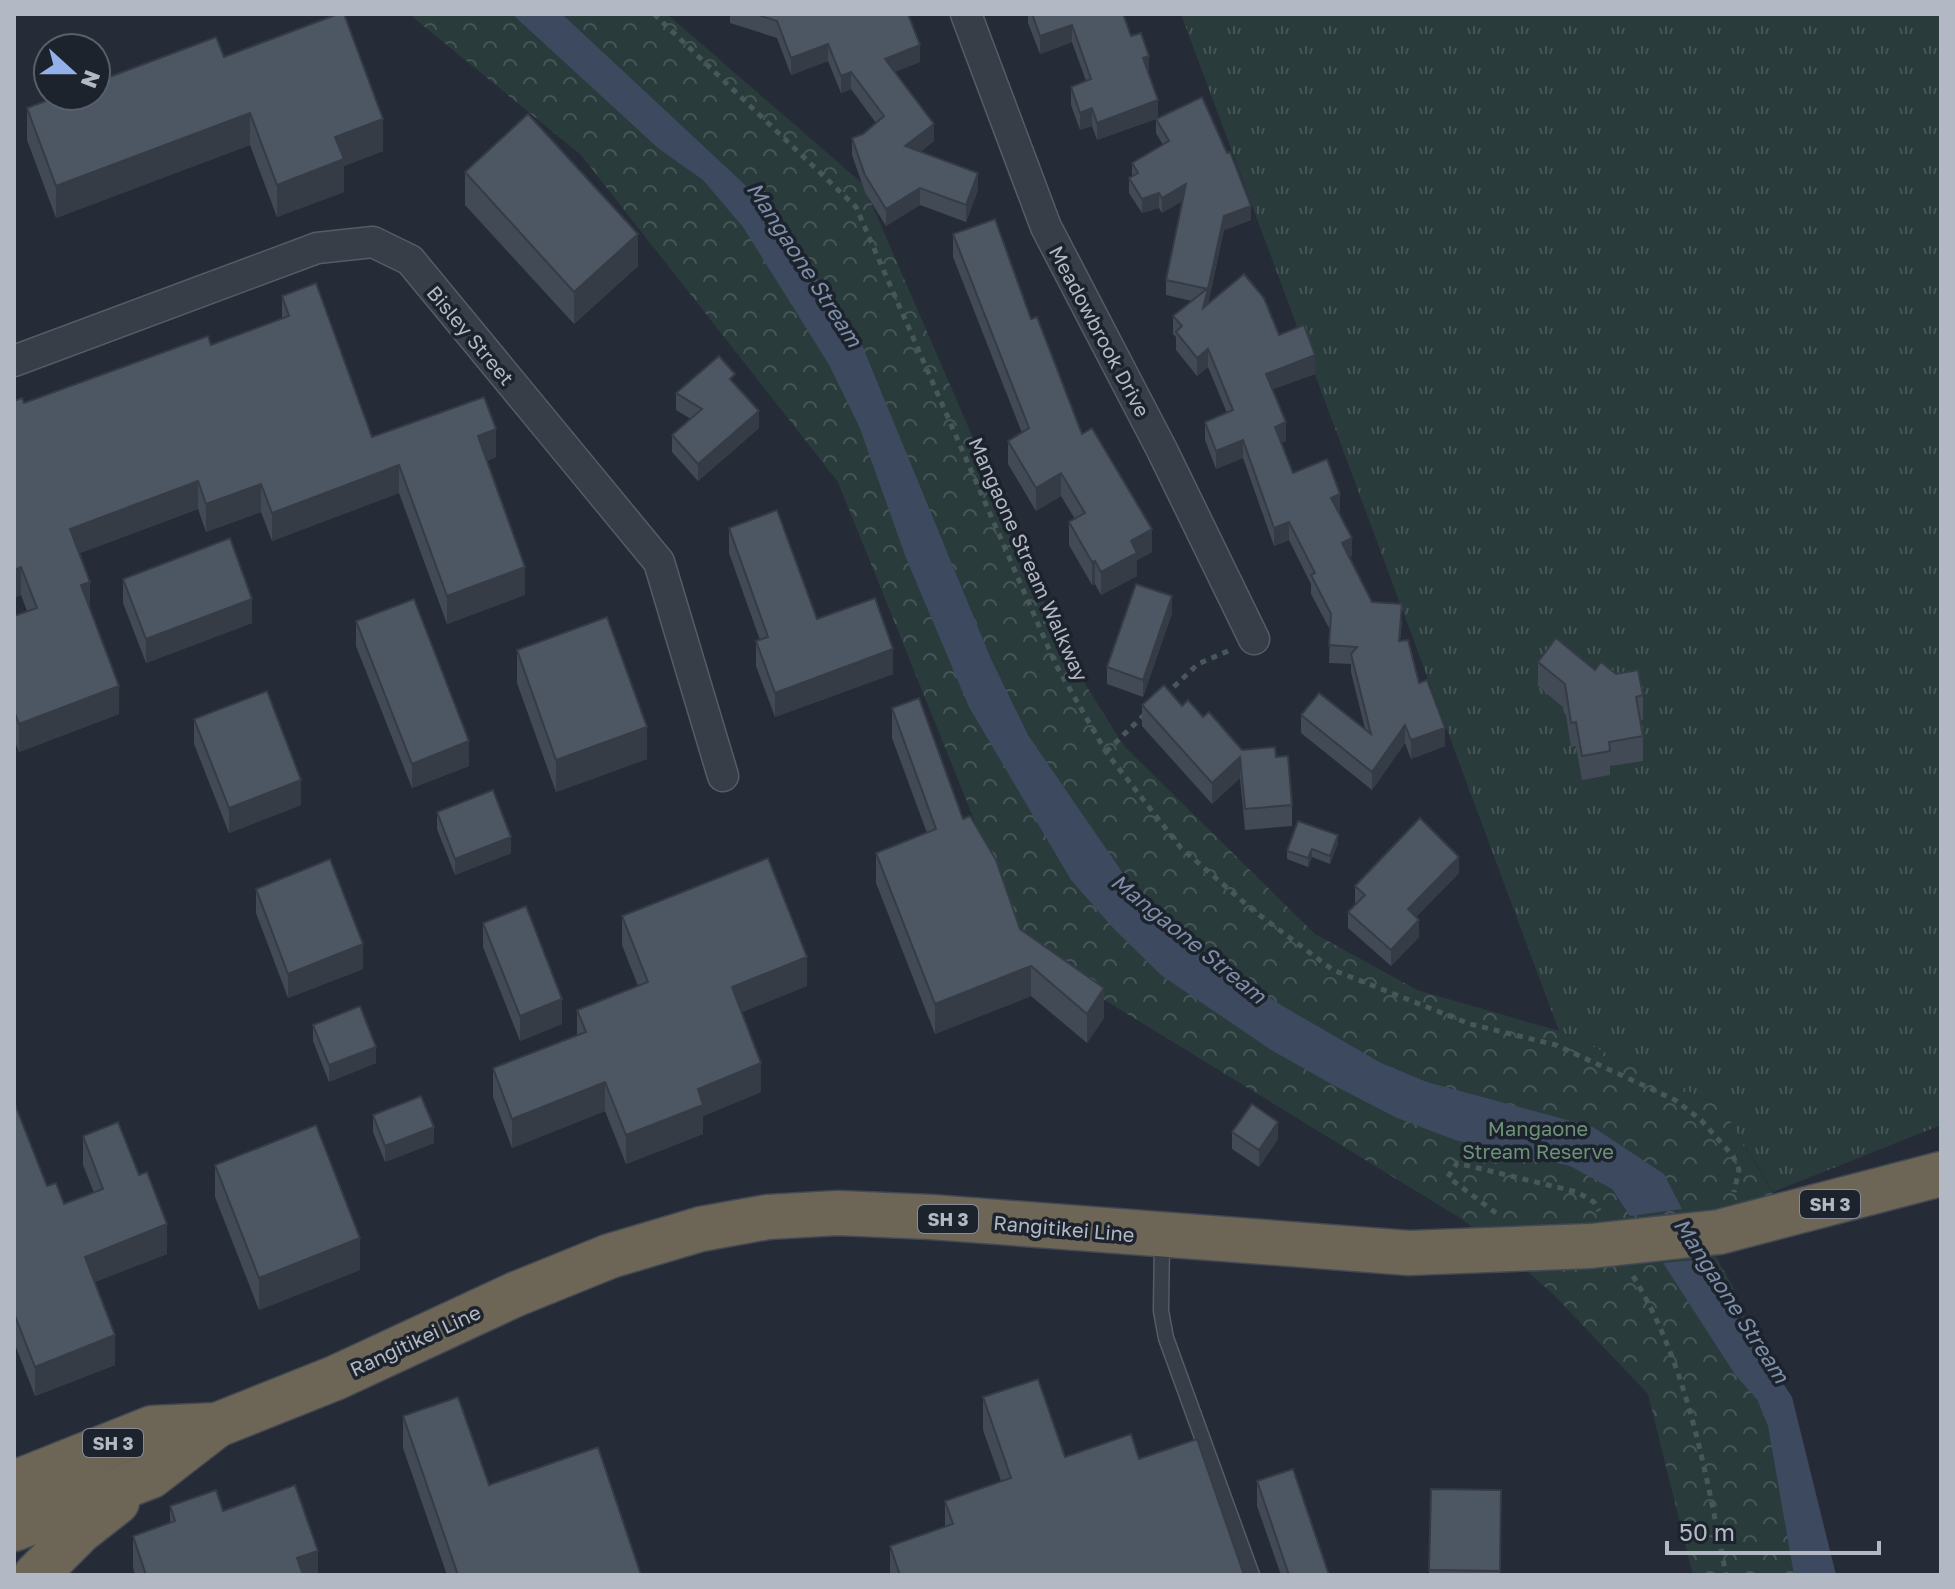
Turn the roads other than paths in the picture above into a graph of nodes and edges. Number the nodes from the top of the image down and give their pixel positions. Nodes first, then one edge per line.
1 (966, 14) edge
2 (14, 361) edge
3 (1254, 639) road end
4 (723, 776) dead end
5 (1941, 1174) edge
6 (1162, 1237) junction
7 (217, 1425) junction
8 (151, 1476) junction
9 (14, 1483) edge
10 (14, 1529) edge
11 (36, 1575) edge
12 (1252, 1575) edge

1 - 3 street, Meadowbrook Drive
2 - 4 street, Bisley Street
5 - 6 highway, Rangitikei Line / SH 3, bridge
6 - 7 highway, Rangitikei Line / SH 3
6 - 12 lane
7 - 8 highway, Rangitikei Line / SH 3
7 - 9 highway, Rangitikei Line / SH 3
8 - 10 highway, Rangitikei Line / SH 3
8 - 11 highway

